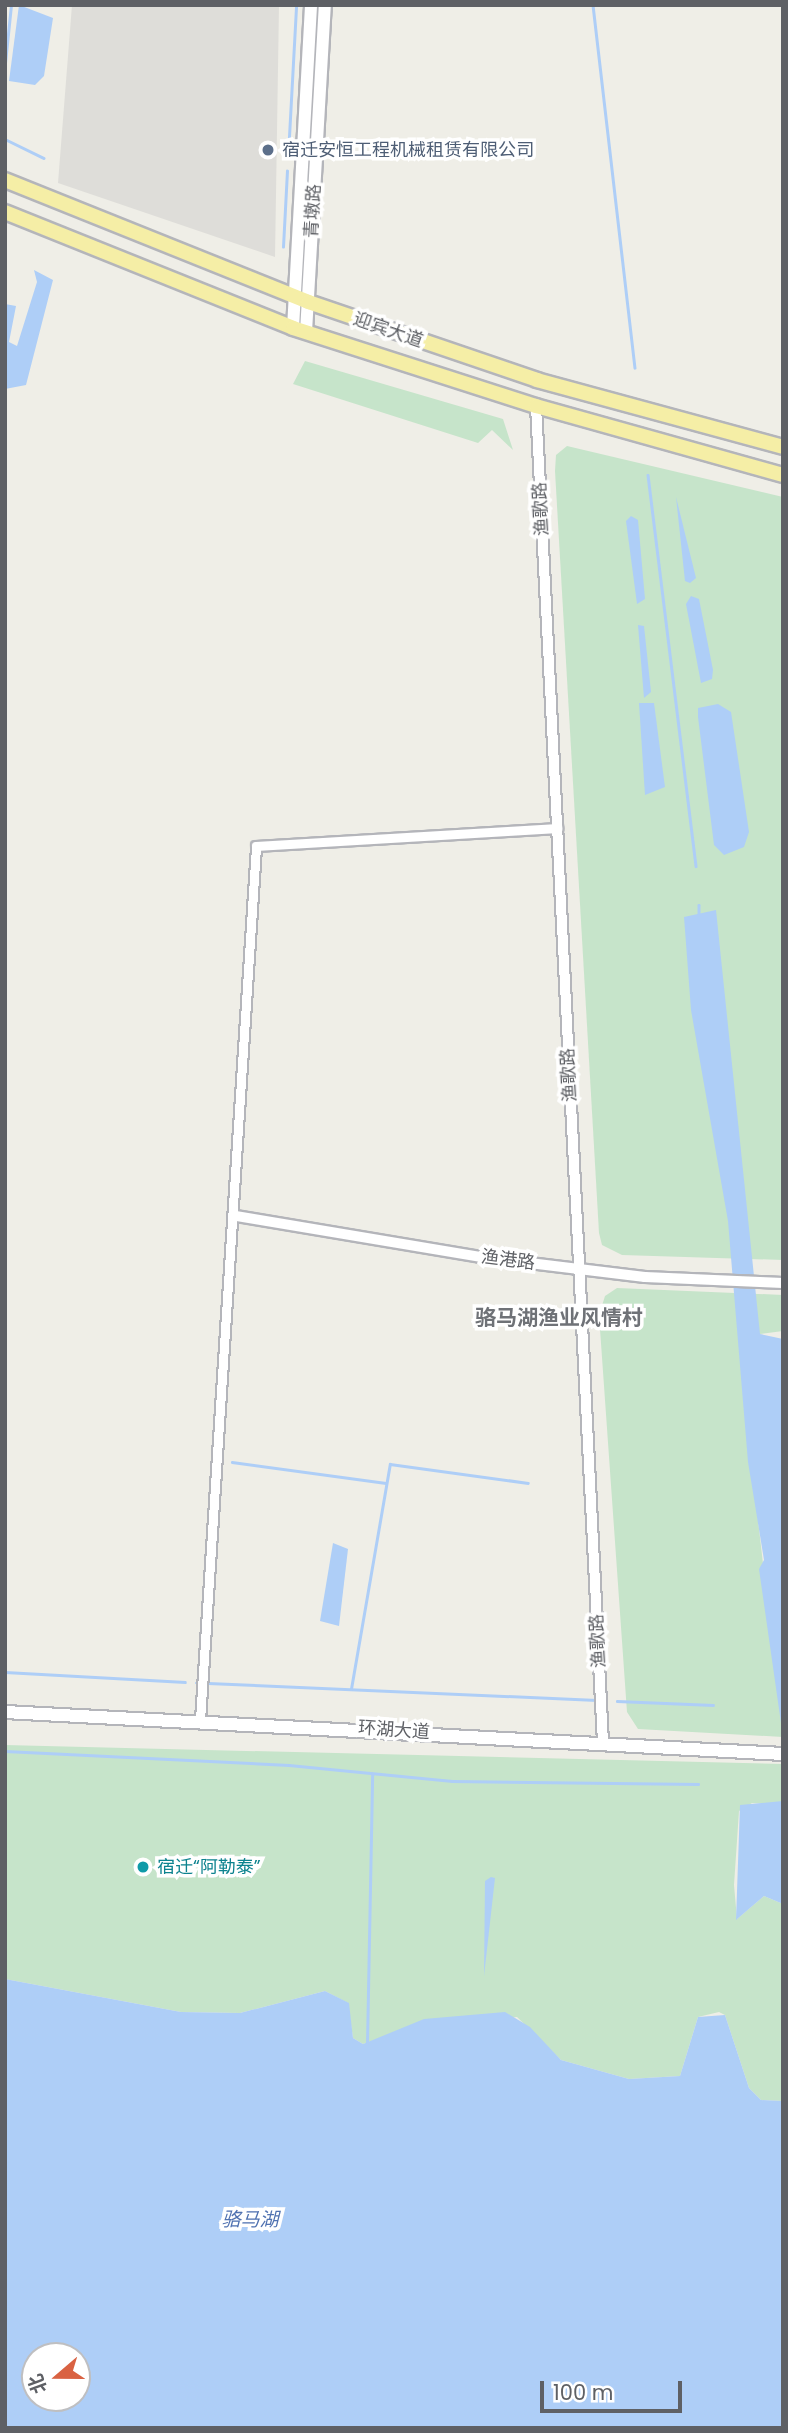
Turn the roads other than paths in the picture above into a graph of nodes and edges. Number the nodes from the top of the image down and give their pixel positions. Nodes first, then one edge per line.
1 (311, 5) edge
2 (325, 5) edge
3 (5, 180) edge
4 (5, 212) edge
5 (302, 300) junction
6 (300, 330) junction
7 (536, 406) junction
8 (783, 447) edge
9 (783, 475) edge
10 (557, 828) junction
11 (236, 1216) junction
12 (579, 1269) junction
13 (783, 1283) edge
14 (5, 1712) edge
15 (200, 1720) junction
16 (603, 1744) junction
17 (783, 1754) edge

1 - 5 main road, 青墩路
2 - 5 main road, 青墩路
3 - 5 highway, 迎宾大道
4 - 6 highway, 迎宾大道
5 - 6 main road, 青墩路
5 - 8 highway, 迎宾大道
6 - 7 highway, 迎宾大道
7 - 9 highway, 迎宾大道
7 - 10 street, 渔歌路
10 - 11 street
10 - 12 street, 渔歌路
11 - 12 street, 渔港路
11 - 15 street
12 - 13 street, 渔港路
12 - 16 street, 渔歌路
14 - 15 main road, 环湖大道
15 - 16 main road, 环湖大道
16 - 17 main road, 环湖大道

